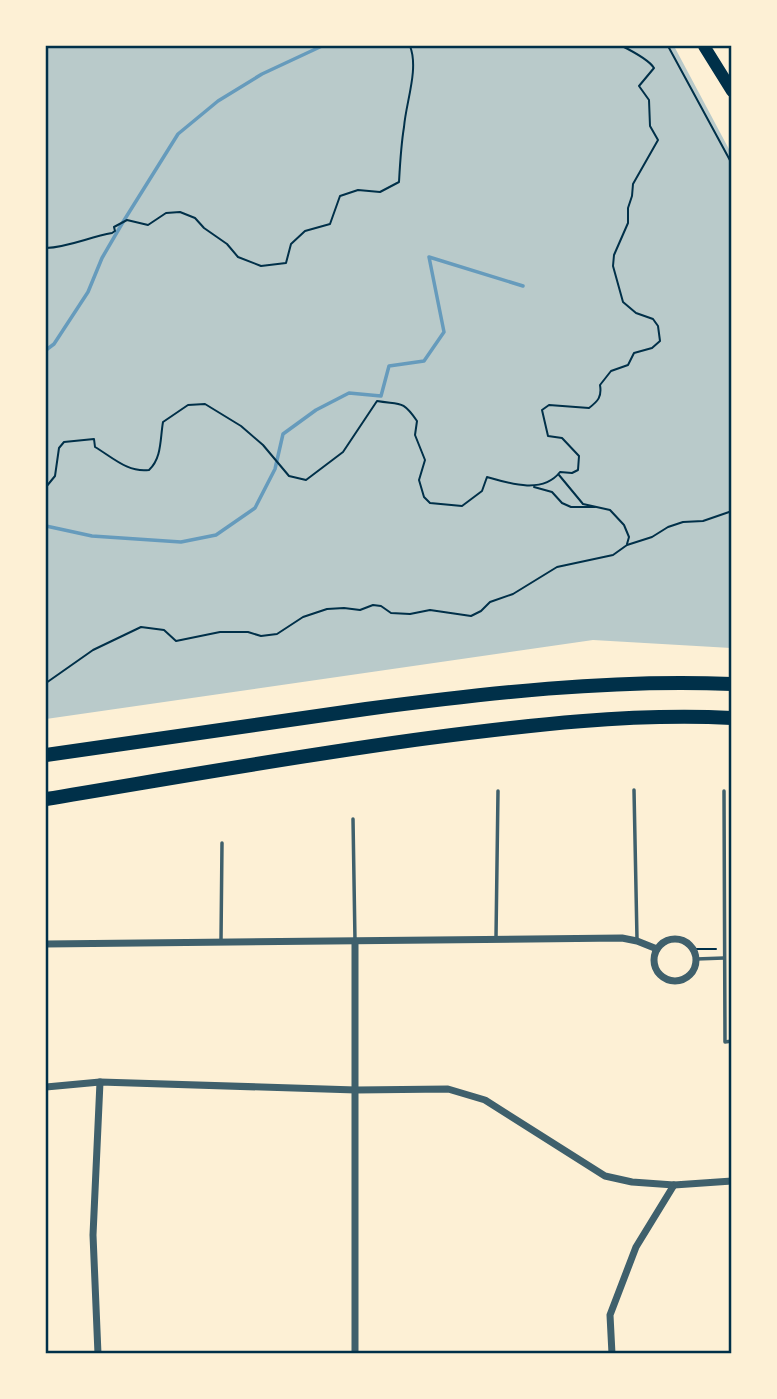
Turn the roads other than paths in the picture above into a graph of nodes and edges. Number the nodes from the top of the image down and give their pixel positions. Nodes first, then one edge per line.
1 (704, 46) edge
2 (732, 91) edge
3 (732, 684) edge
4 (732, 718) edge
5 (46, 755) edge
6 (498, 790) dead end
7 (634, 790) dead end
8 (724, 791) dead end
9 (46, 799) edge
10 (353, 819) dead end
11 (222, 843) dead end
12 (496, 939) junction
13 (355, 941) junction
14 (637, 941) junction
15 (221, 942) junction
16 (46, 944) edge
17 (657, 950) junction
18 (724, 958) junction
19 (696, 959) junction
20 (732, 1041) edge
21 (100, 1082) junction
22 (46, 1087) edge
23 (356, 1090) junction
24 (732, 1181) edge
25 (674, 1185) junction
26 (98, 1353) edge
27 (355, 1353) edge
28 (612, 1353) edge

1 - 2 main road
3 - 5 highway
4 - 9 highway
6 - 12 lane
7 - 14 lane
8 - 18 lane
10 - 13 lane
11 - 15 lane
12 - 13 street
12 - 14 street
13 - 15 street
13 - 23 street
14 - 17 street
15 - 16 street
17 - 19 street
17 - 19 street
18 - 19 lane
18 - 20 lane
21 - 22 street
21 - 23 street
21 - 26 street
23 - 25 street
23 - 27 street
24 - 25 street
25 - 28 street

